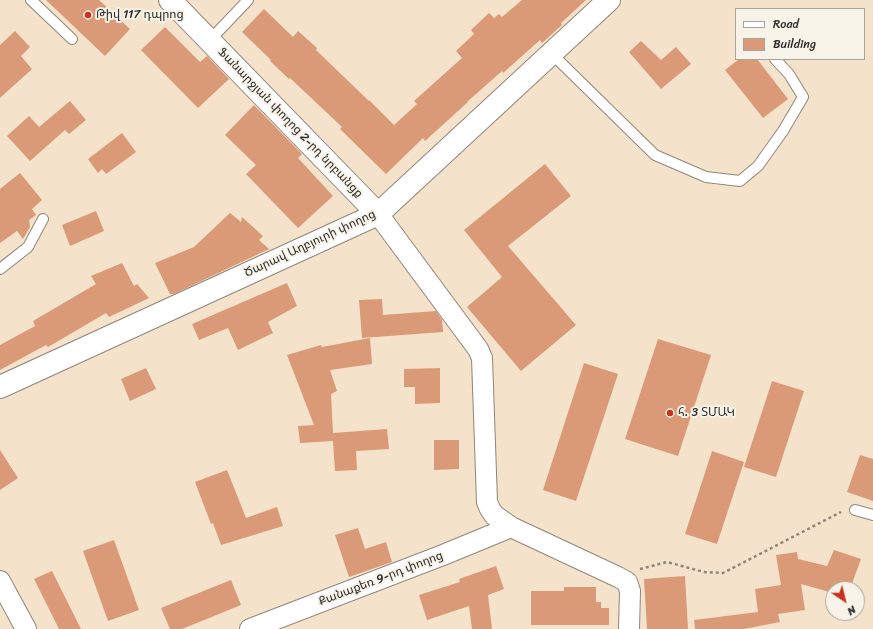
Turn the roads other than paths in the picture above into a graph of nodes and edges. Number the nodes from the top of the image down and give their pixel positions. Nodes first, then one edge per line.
1 (31, 0) edge
2 (170, 0) edge
3 (248, 0) edge
4 (609, 0) edge
5 (72, 39) dead end
6 (210, 40) junction
7 (552, 54) junction
8 (776, 60) edge
9 (378, 214) junction
10 (43, 219) dead end
11 (0, 269) edge
12 (0, 386) edge
13 (855, 510) road end
14 (873, 516) edge
15 (511, 527) junction
16 (0, 581) edge
17 (26, 629) edge
18 (250, 629) edge
19 (629, 629) edge

1 - 5 lane
2 - 6 street, Ֆանարջյան փողոց 2-րդ նրբանցք
3 - 6 lane
4 - 7 street, Ծարավ Աղբյուրի փողոց
6 - 9 street, Ֆանարջյան փողոց 2-րդ նրբանցք
7 - 8 lane
7 - 9 street, Ծարավ Աղբյուրի փողոց
9 - 12 street, Ծարավ Աղբյուրի փողոց
9 - 15 street, Ֆանարջյան փողոց 2-րդ նրբանցք
10 - 11 lane
13 - 14 lane
15 - 18 street, Քանաքեռ 9-րդ փողոց
15 - 19 street, Ֆանարջյան փողոց 2-րդ նրբանցք
16 - 17 street

